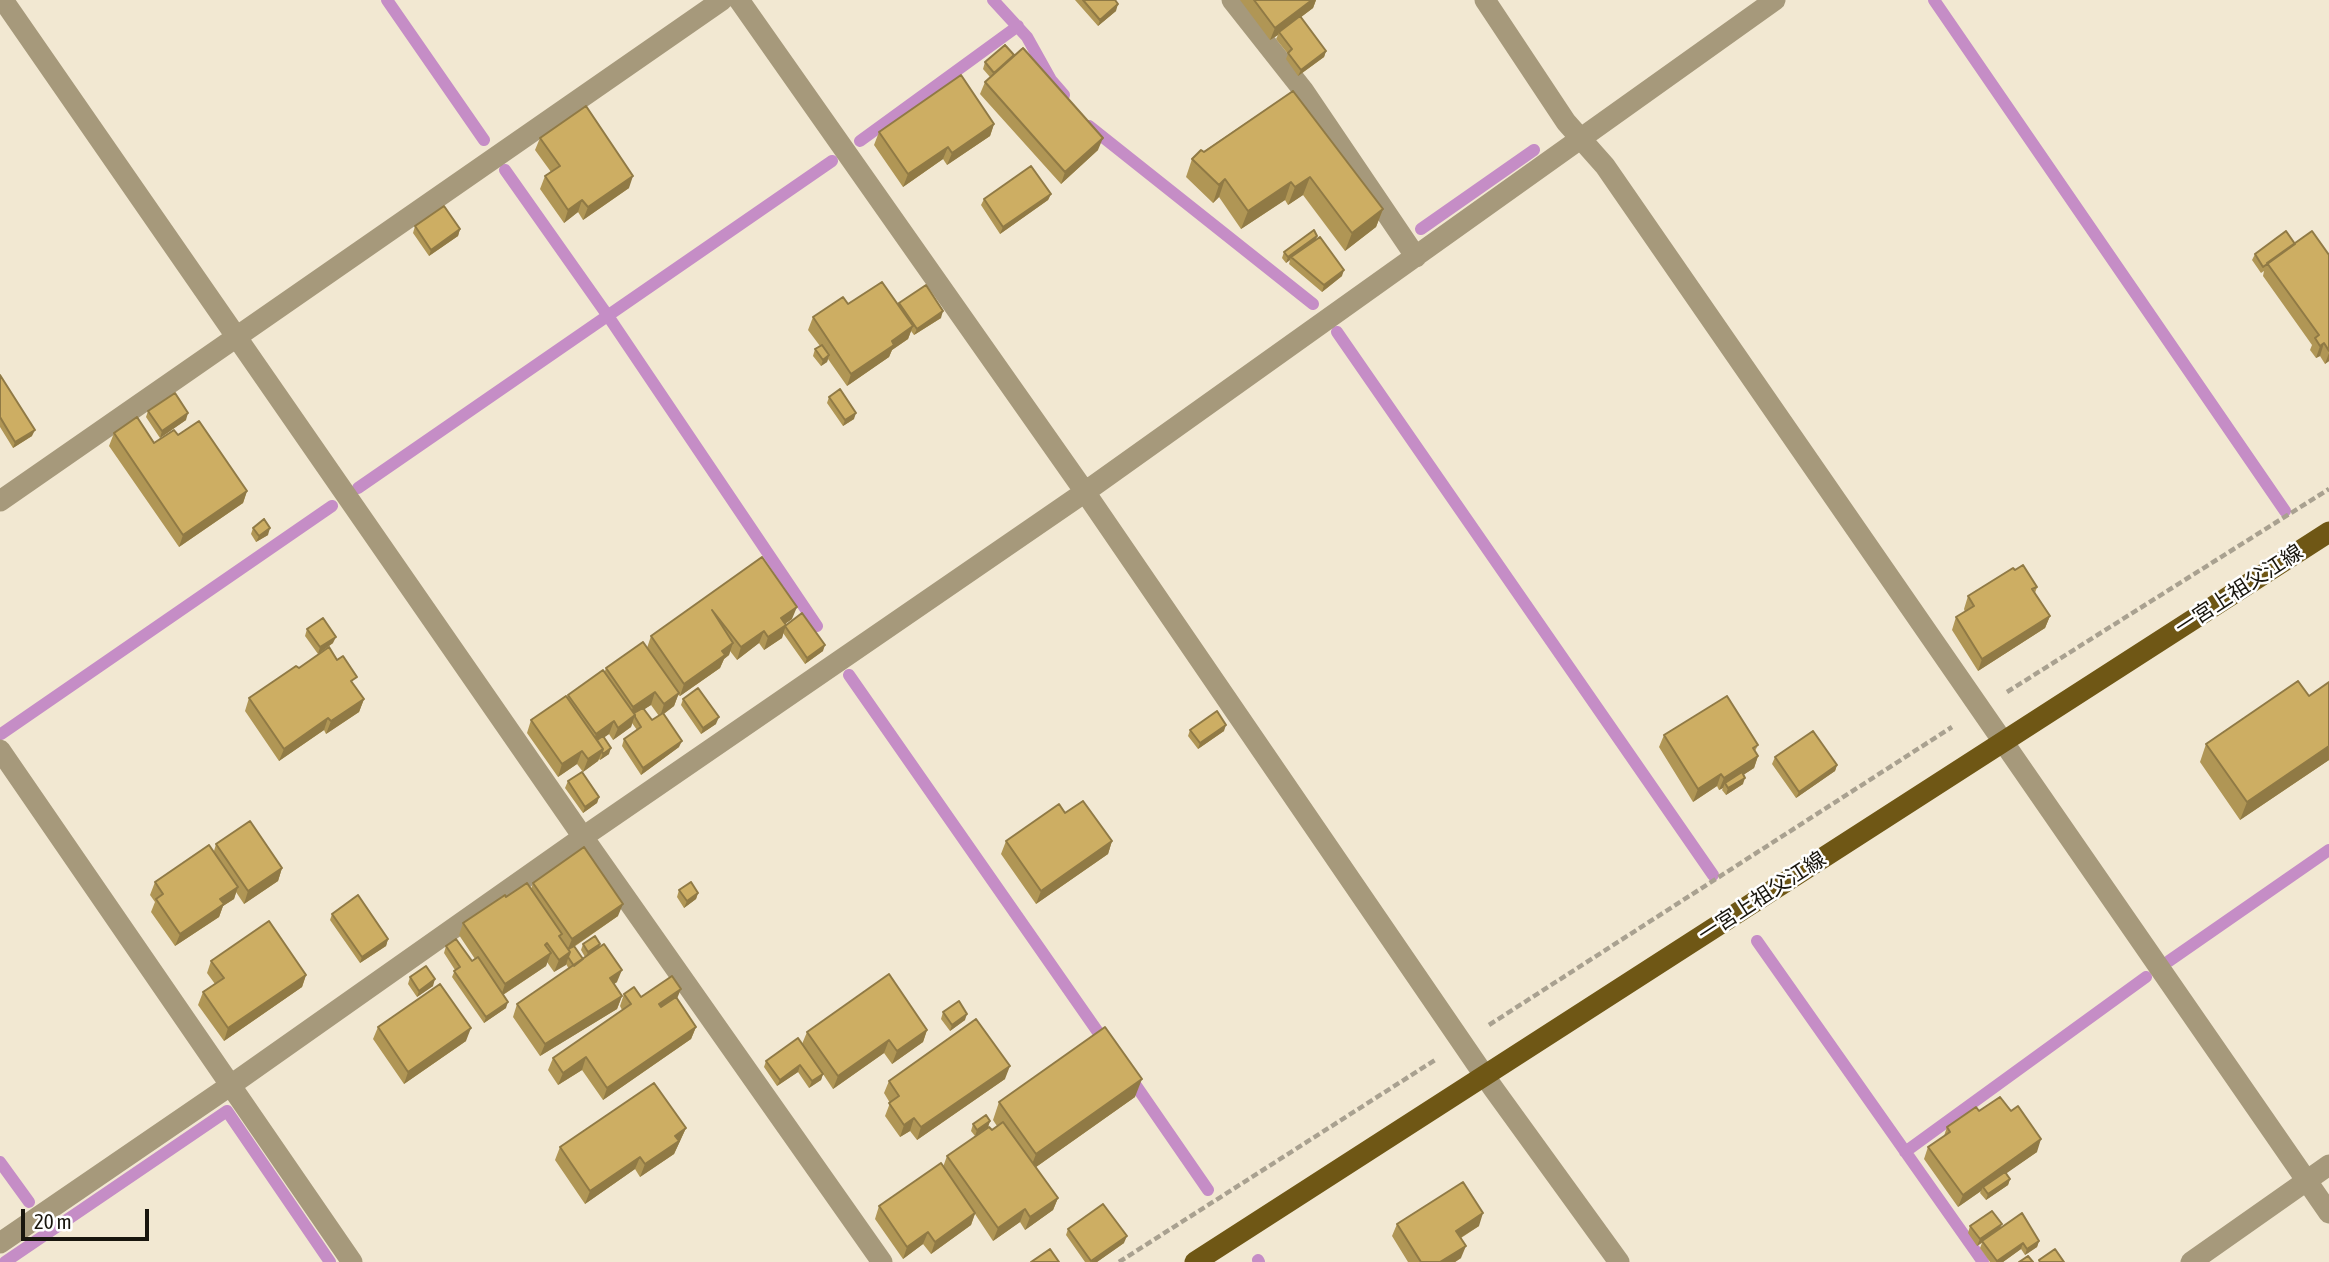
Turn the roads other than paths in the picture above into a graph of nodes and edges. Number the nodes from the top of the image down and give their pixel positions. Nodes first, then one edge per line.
1 (2, 0) edge
2 (722, 0) edge
3 (739, 0) edge
4 (1232, 0) edge
5 (1485, 0) edge
6 (1775, 0) edge
7 (1580, 138) junction
8 (1416, 257) junction
9 (237, 336) junction
10 (1085, 492) junction
11 (0, 501) edge
12 (2329, 532) edge
13 (2002, 742) junction
14 (0, 750) edge
15 (583, 837) junction
16 (1484, 1075) junction
17 (231, 1085) junction
18 (2329, 1165) edge
19 (2306, 1181) junction
20 (2329, 1213) edge
21 (0, 1243) edge
22 (352, 1262) edge
23 (882, 1262) edge
24 (1195, 1262) edge
25 (1619, 1262) edge
26 (2191, 1262) edge

1 - 9 street
2 - 9 street
3 - 10 street
4 - 8 street
5 - 7 street
6 - 7 street
7 - 8 street
7 - 13 street
8 - 10 street
9 - 11 street
9 - 15 street
10 - 15 street
10 - 16 street
12 - 13 main road, 一宮上祖父江線
13 - 16 main road, 一宮上祖父江線
13 - 19 street
14 - 17 street
15 - 17 street
15 - 23 street
16 - 24 main road, 一宮上祖父江線
16 - 25 street
17 - 21 street
17 - 22 street
18 - 19 street
19 - 20 street
19 - 26 street

